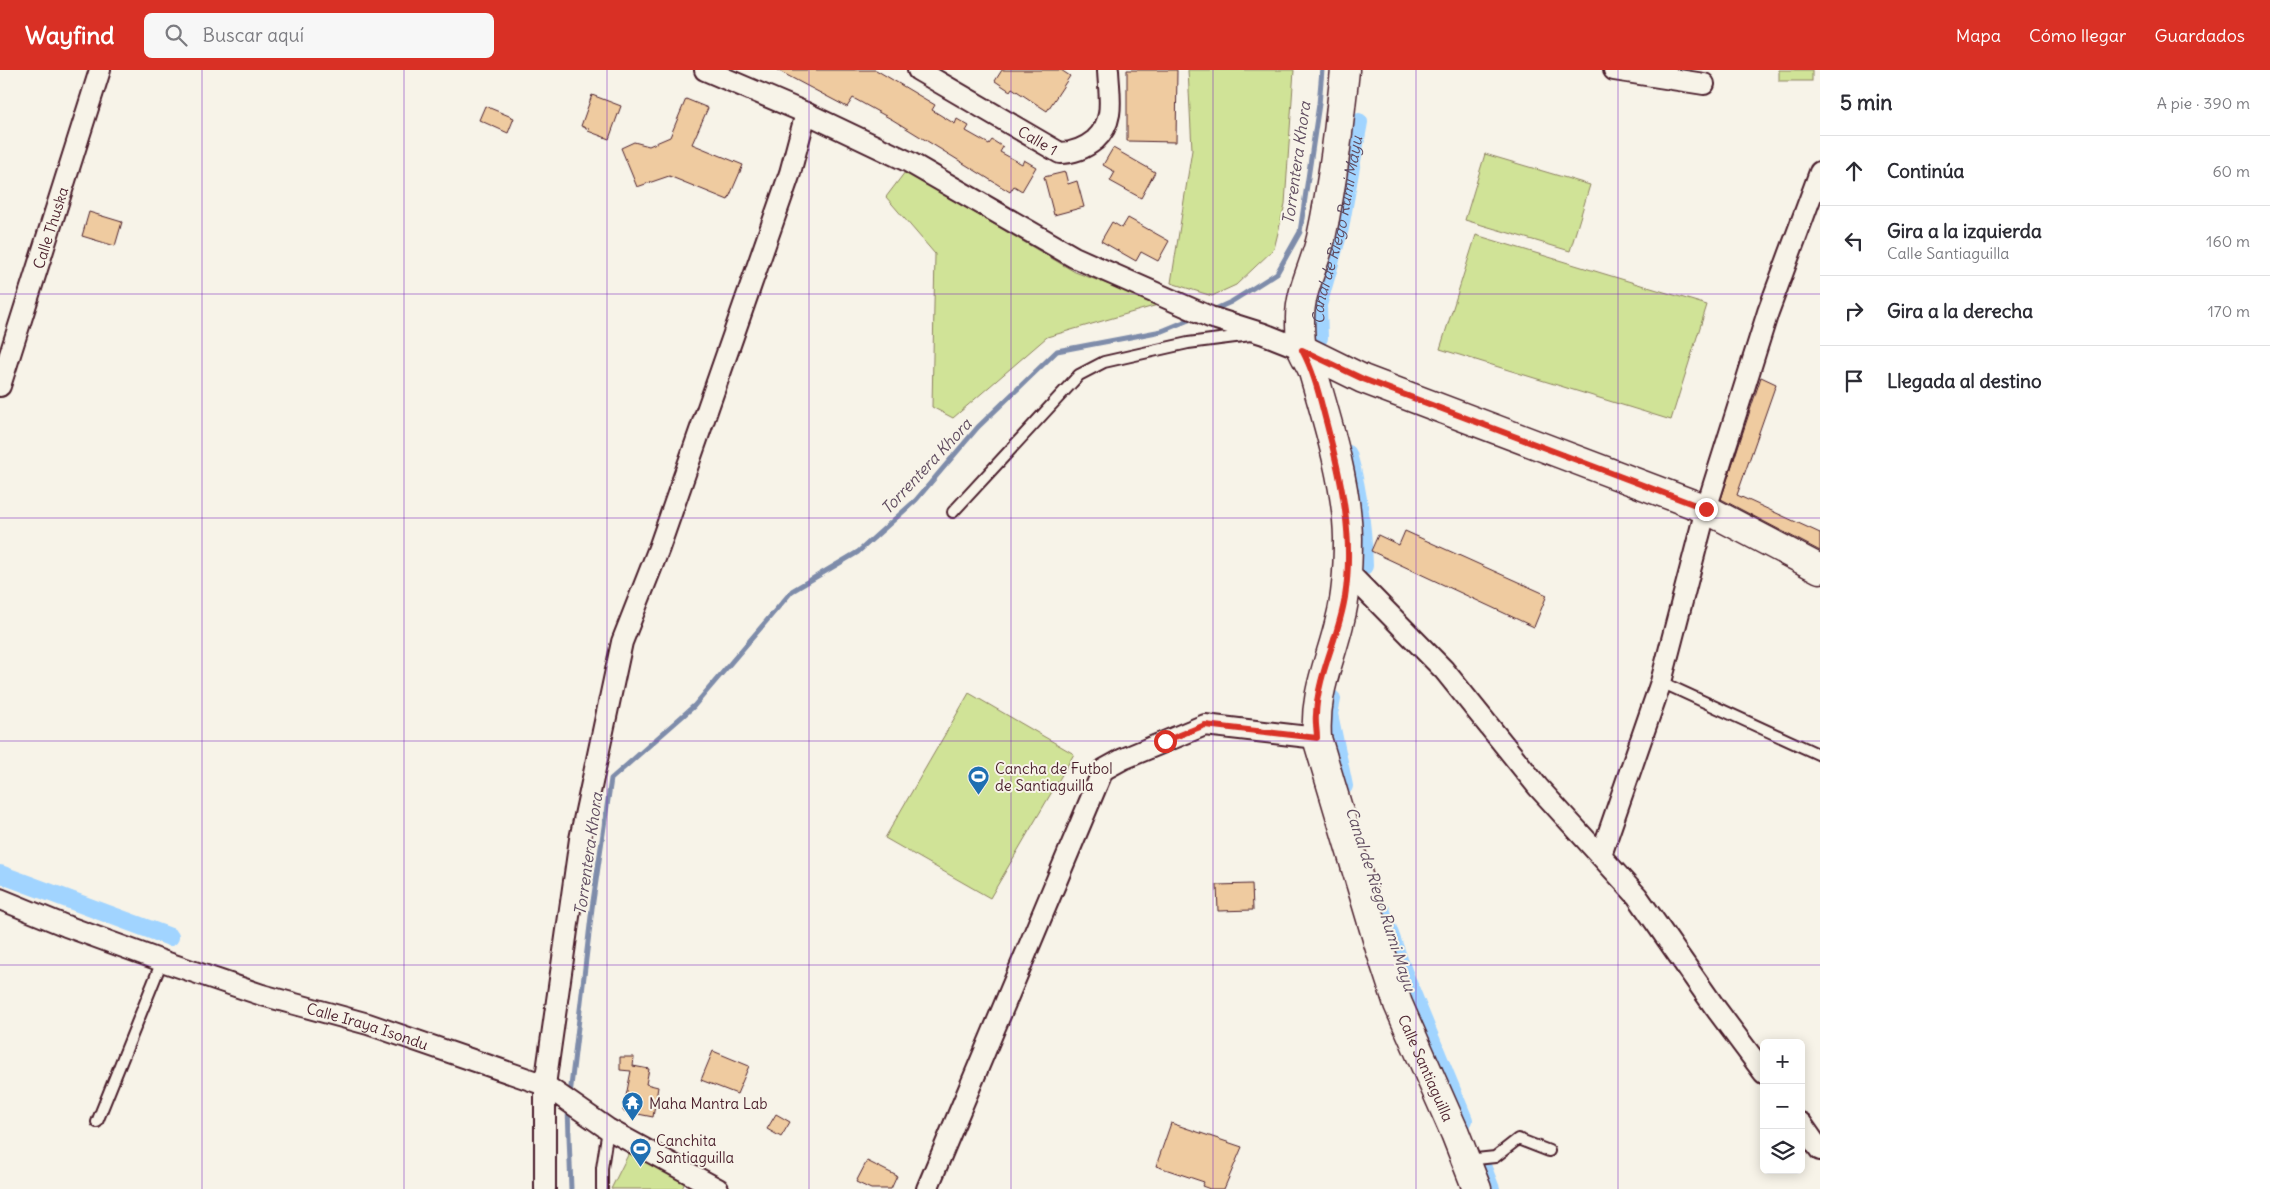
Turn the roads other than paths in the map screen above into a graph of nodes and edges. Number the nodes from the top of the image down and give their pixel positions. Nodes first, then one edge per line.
1 (100, 70) edge
2 (705, 70) edge
3 (918, 70) edge
4 (1108, 70) edge
5 (1345, 70) edge
6 (1614, 70) edge
7 (1665, 74) edge
8 (1704, 84) dead end
9 (806, 113) junction
10 (1820, 172) edge
11 (1264, 334) junction
12 (1302, 350) junction
13 (0, 386) edge
14 (1706, 509) junction
15 (953, 512) dead end
16 (1820, 568) edge
17 (1347, 571) junction
18 (1661, 682) junction
19 (1317, 738) junction
20 (1820, 755) edge
21 (1601, 855) junction
22 (0, 899) edge
23 (162, 961) junction
24 (1760, 1068) edge
25 (553, 1090) junction
26 (97, 1122) dead end
27 (608, 1129) junction
28 (1805, 1129) edge
29 (1820, 1150) edge
30 (1549, 1152) dead end
31 (1466, 1160) junction
32 (544, 1189) edge
33 (602, 1189) edge
34 (718, 1189) edge
35 (927, 1189) edge
36 (1477, 1189) edge

1 - 13 street, Calle Thuska
2 - 9 street
3 - 4 street, Calle 1
5 - 12 street, Calle Santiaguilla
6 - 7 street
7 - 8 street
9 - 11 street
9 - 25 street
10 - 14 street
11 - 12 street
11 - 15 lane
12 - 14 street
12 - 17 street, Calle Santiaguilla
14 - 16 street
14 - 18 street
17 - 19 street, Calle Santiaguilla
17 - 21 street
18 - 20 lane
18 - 21 street
19 - 31 street, Calle Santiaguilla
19 - 35 street
21 - 24 street
22 - 23 street, Calle Iraya Isondu
23 - 25 street, Calle Iraya Isondu
23 - 26 lane
25 - 27 street, Calle Iraya Isondu
25 - 32 street
27 - 33 lane
27 - 34 street, Calle Iraya Isondu
28 - 29 street
30 - 31 lane
31 - 36 street, Calle Santiaguilla

